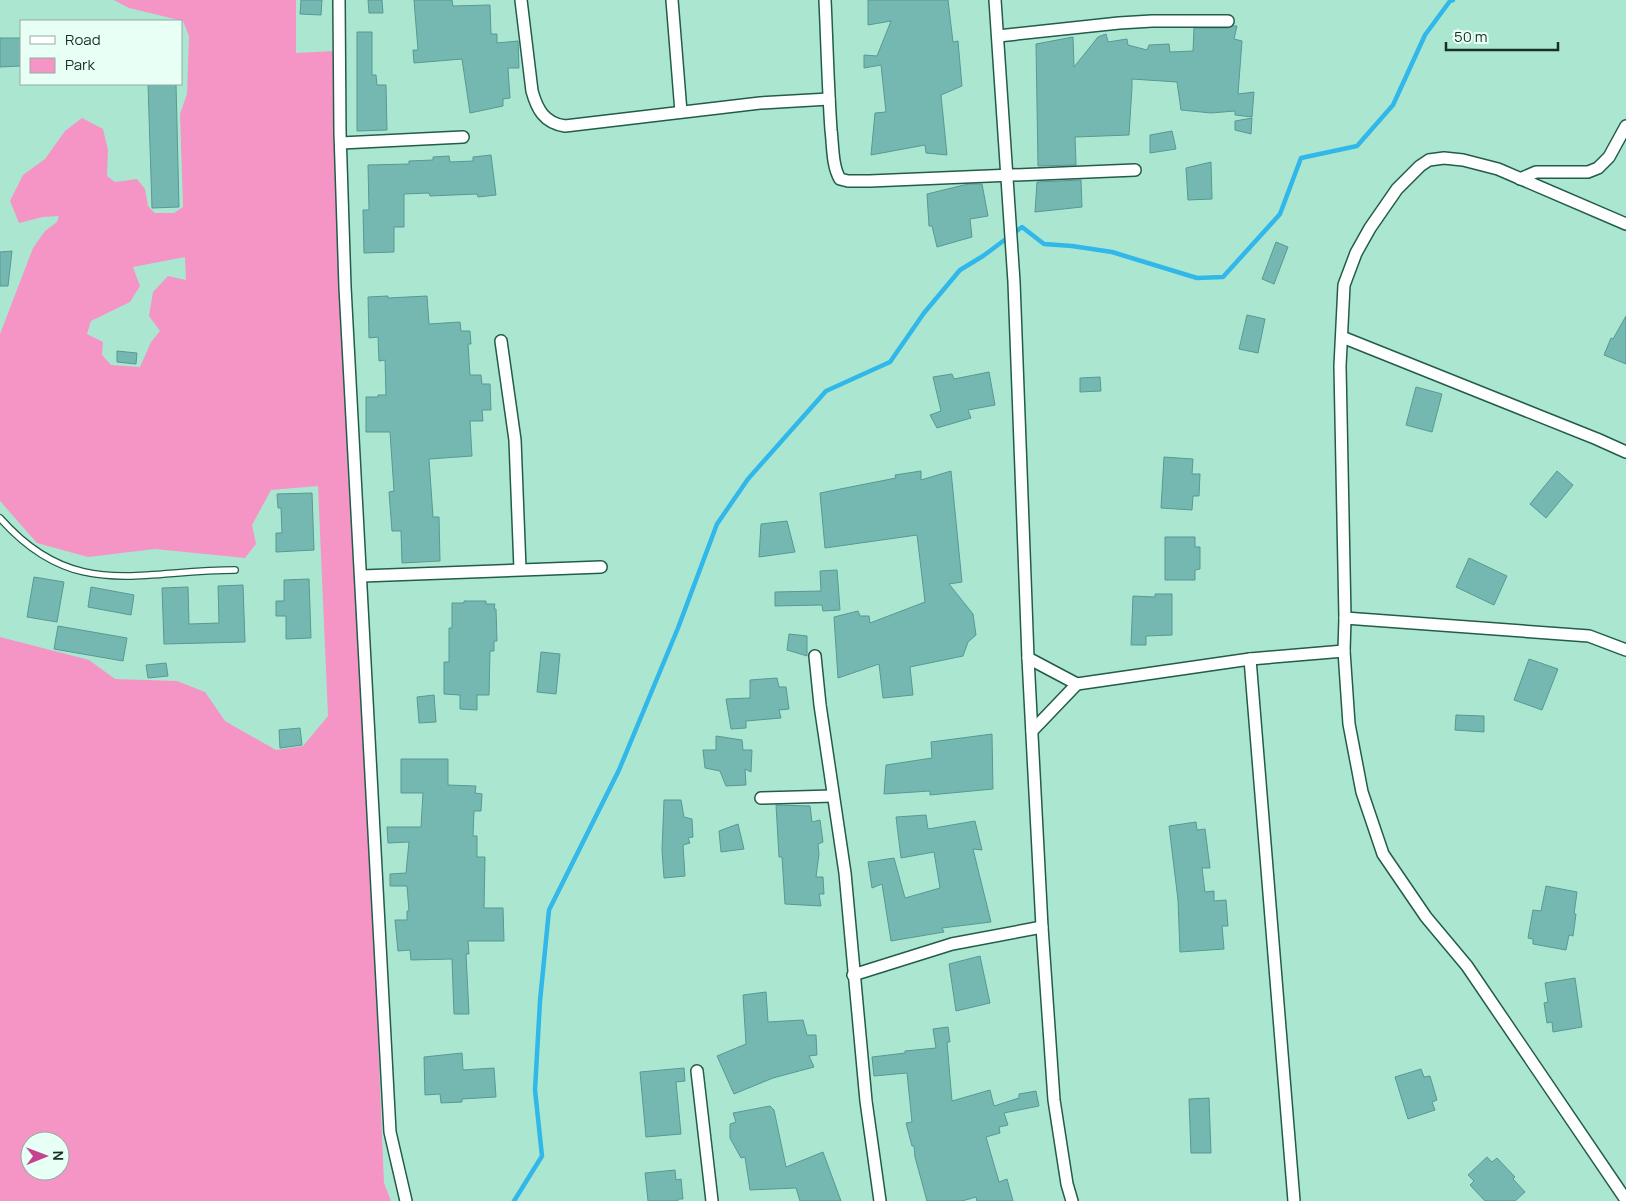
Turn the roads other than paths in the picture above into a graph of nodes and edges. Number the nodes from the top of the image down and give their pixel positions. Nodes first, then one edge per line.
1 (339, 0) edge
2 (521, 0) edge
3 (672, 0) edge
4 (825, 0) edge
5 (995, 0) edge
6 (1228, 20) dead end
7 (998, 36) junction
8 (829, 99) junction
9 (681, 112) junction
10 (1626, 126) edge
11 (463, 137) dead end
12 (341, 143) junction
13 (1135, 170) dead end
14 (1006, 176) junction
15 (1520, 179) junction
16 (1626, 224) edge
17 (1342, 337) junction
18 (501, 340) dead end
19 (1626, 452) edge
20 (0, 518) edge
21 (602, 567) dead end
22 (520, 569) junction
23 (235, 570) dead end
24 (362, 576) junction
25 (1346, 618) junction
26 (1626, 650) edge
27 (1344, 651) junction
28 (815, 656) dead end
29 (1028, 658) junction
30 (1250, 659) junction
31 (1077, 684) junction
32 (1032, 731) junction
33 (833, 796) junction
34 (761, 798) dead end
35 (1042, 927) junction
36 (854, 975) junction
37 (697, 1071) dead end
38 (1626, 1200) edge
39 (406, 1201) edge
40 (712, 1201) edge
41 (880, 1201) edge
42 (1072, 1201) edge
43 (1294, 1201) edge

1 - 12 street
2 - 9 street
3 - 9 street
4 - 8 street
5 - 7 street
6 - 7 street
7 - 14 street
8 - 9 street
8 - 14 street
10 - 15 street
11 - 12 street
12 - 24 street
13 - 14 street
14 - 29 street
15 - 16 street
15 - 17 street
17 - 19 street
17 - 25 street
18 - 22 street
20 - 23 lane
21 - 22 street
22 - 24 street
24 - 39 street
25 - 26 street
25 - 27 street
27 - 30 street
27 - 38 street
28 - 33 street
29 - 31 street
29 - 32 street
30 - 31 street
30 - 43 street
31 - 32 street
32 - 35 street
33 - 34 street
33 - 36 street
35 - 36 street
35 - 42 street
36 - 41 street
37 - 40 street

